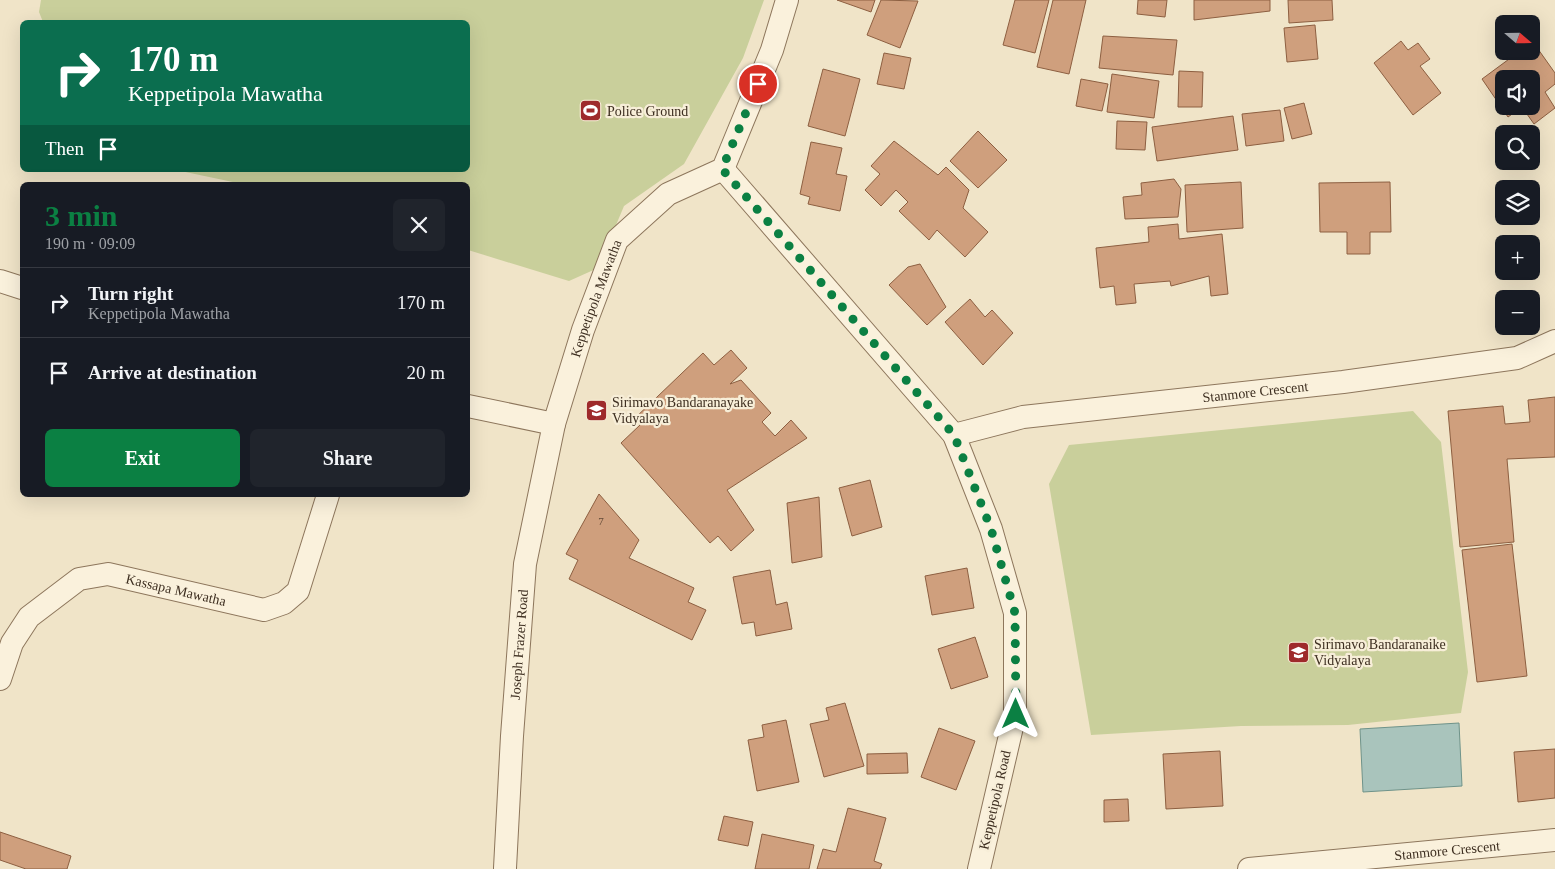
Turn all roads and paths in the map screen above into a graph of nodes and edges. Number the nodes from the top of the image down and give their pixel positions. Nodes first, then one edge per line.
1 (787, 0) edge
2 (722, 169) junction
3 (0, 281) edge
4 (20, 287) edge
5 (1555, 341) edge
6 (470, 406) edge
7 (554, 424) junction
8 (954, 435) junction
9 (327, 497) edge
10 (6, 641) edge
11 (0, 679) edge
12 (1555, 840) edge
13 (505, 868) edge
14 (979, 869) edge
15 (1249, 869) edge

1 - 2 street
2 - 7 street, Keppetipola Mawatha
2 - 8 street, Keppetipola Road
3 - 4 street
5 - 8 street, Stanmore Crescent
6 - 7 street
7 - 13 street, Joseph Frazer Road
8 - 14 street, Keppetipola Road
9 - 10 street, Kassapa Mawatha
10 - 11 street, Kassapa Mawatha
12 - 15 street, Stanmore Crescent

